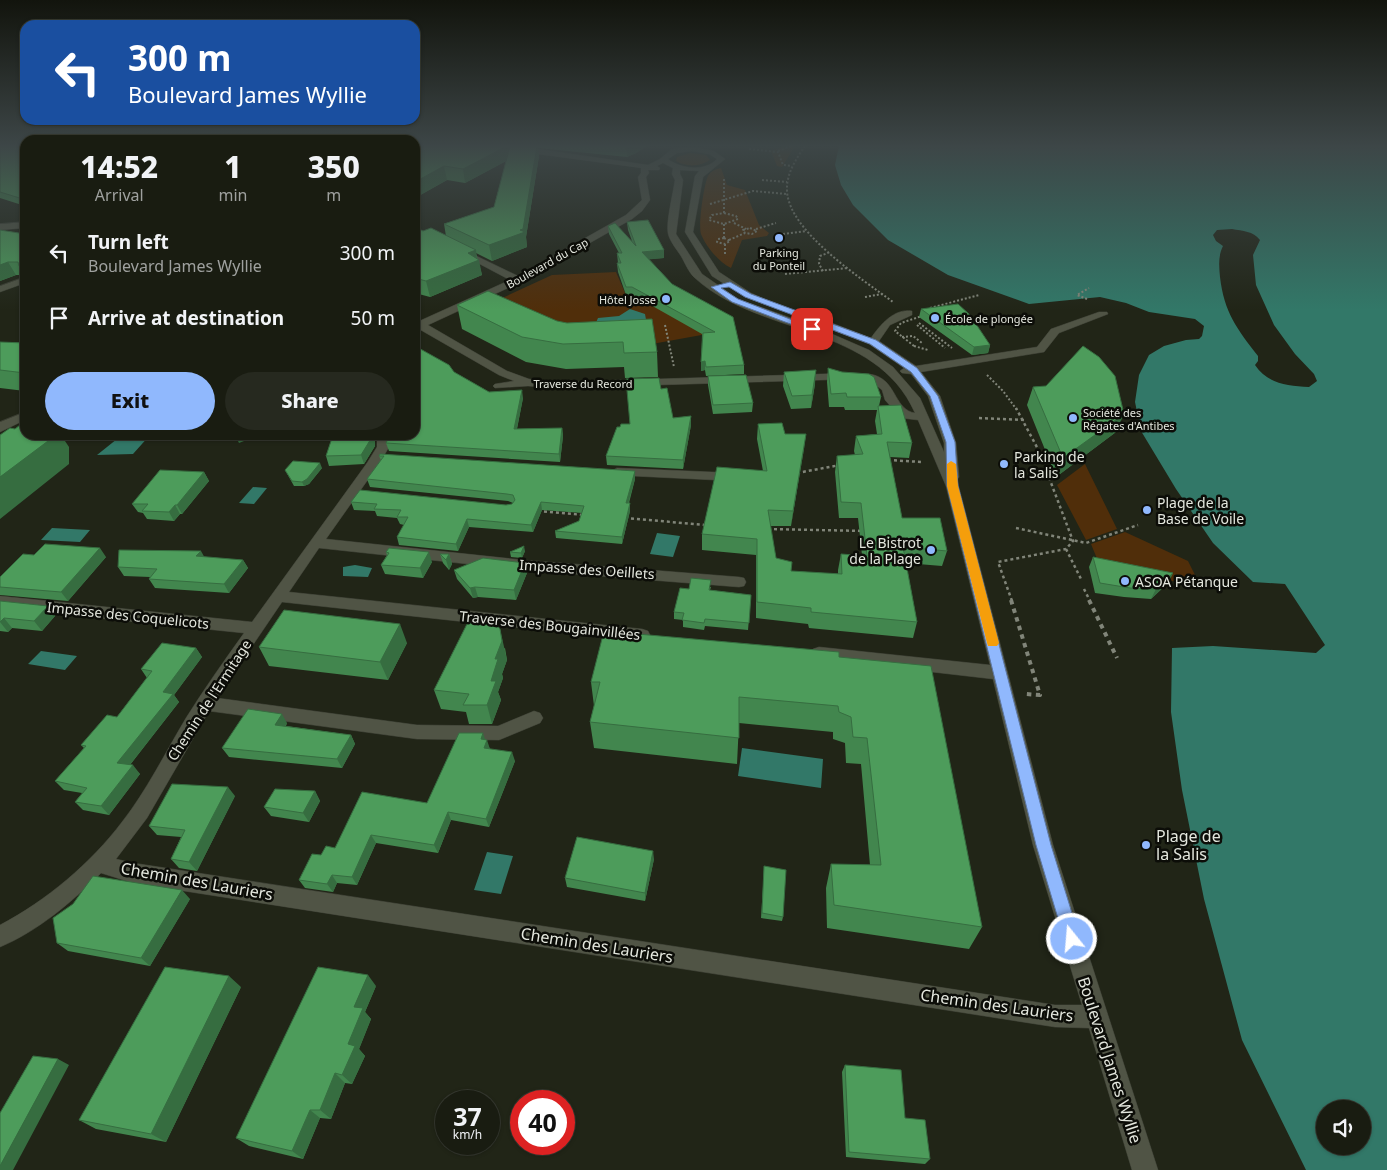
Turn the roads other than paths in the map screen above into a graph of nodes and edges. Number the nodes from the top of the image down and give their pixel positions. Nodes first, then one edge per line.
1 (646, 201) edge
2 (676, 201) edge
3 (693, 201) edge
4 (20, 225) edge
5 (0, 227) edge
6 (450, 246) edge
7 (700, 249) junction
8 (683, 251) junction
9 (518, 280) junction
10 (20, 282) edge
11 (730, 284) junction
12 (714, 287) junction
13 (0, 289) edge
14 (1103, 314) dead end
15 (911, 316) road end
16 (420, 325) edge
17 (828, 325) junction
18 (420, 328) edge
19 (812, 329) junction
20 (873, 342) junction
21 (916, 373) junction
22 (895, 375) junction
23 (527, 382) junction
24 (499, 386) dead end
25 (20, 417) edge
26 (922, 417) junction
27 (0, 418) edge
28 (20, 418) edge
29 (0, 428) edge
30 (383, 440) edge
31 (605, 471) edge
32 (750, 478) edge
33 (952, 486) junction
34 (354, 491) junction
35 (373, 493) edge
36 (316, 543) junction
37 (739, 582) dead end
38 (278, 596) junction
39 (0, 602) edge
40 (255, 628) junction
41 (654, 636) edge
42 (807, 652) edge
43 (1000, 673) junction
44 (205, 702) junction
45 (534, 718) dead end
46 (98, 863) junction
47 (0, 936) edge
48 (1097, 1016) junction
49 (1145, 1170) edge

1 - 9 street, Boulevard du Cap
2 - 8 street, Boulevard James Wyllie
3 - 7 street, Boulevard James Wyllie
4 - 5 street
6 - 9 street
7 - 8 street
7 - 11 street, Boulevard James Wyllie
8 - 12 street, Boulevard James Wyllie
9 - 16 street, Boulevard du Cap
10 - 13 street
11 - 12 street
11 - 17 street, Boulevard James Wyllie
12 - 19 street, Boulevard James Wyllie
14 - 21 street
15 - 20 street
17 - 19 street
17 - 20 street, Boulevard James Wyllie
18 - 23 street, Traverse du Record
19 - 22 street, Boulevard James Wyllie
20 - 21 street, Boulevard James Wyllie
21 - 22 street
21 - 33 street, Boulevard James Wyllie
22 - 26 street, Boulevard James Wyllie
23 - 24 street
23 - 26 street, Traverse du Record
25 - 27 street
26 - 33 street, Boulevard James Wyllie
28 - 29 street
30 - 34 street, Chemin de l'Ermitage
31 - 32 street
33 - 43 street, Boulevard James Wyllie
34 - 35 street
34 - 36 street, Chemin de l'Ermitage
36 - 37 street, Impasse des Oeillets
36 - 38 street, Chemin de l'Ermitage
38 - 40 street, Chemin de l'Ermitage
38 - 41 street, Traverse des Bougainvillées
39 - 40 street, Impasse des Coquelicots
40 - 44 street, Chemin de l'Ermitage
42 - 43 street
43 - 48 street, Boulevard James Wyllie
44 - 45 street
44 - 46 street, Chemin de l'Ermitage
46 - 47 street, Chemin de l'Ermitage
46 - 48 street, Chemin des Lauriers
48 - 49 street, Boulevard James Wyllie

